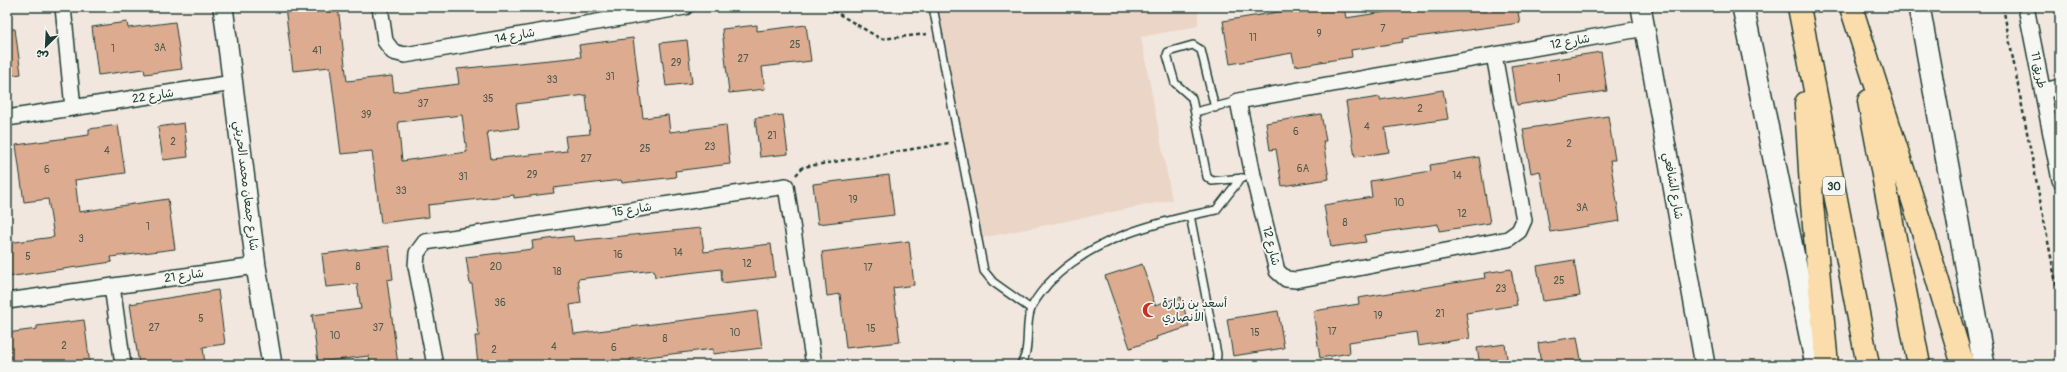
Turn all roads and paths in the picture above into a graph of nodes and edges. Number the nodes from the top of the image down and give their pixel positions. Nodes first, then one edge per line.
1 (63, 7) edge
2 (223, 7) edge
3 (380, 7) edge
4 (685, 7) edge
5 (827, 7) edge
6 (933, 7) edge
7 (1641, 7) edge
8 (1743, 7) edge
9 (1851, 7) edge
10 (1919, 7) edge
11 (2003, 7) edge
12 (2026, 7) edge
13 (1800, 11) edge
14 (1645, 28) junction
15 (938, 33) junction
16 (1494, 55) junction
17 (233, 83) junction
18 (2060, 87) edge
19 (2043, 91) junction
20 (1238, 101) junction
21 (73, 108) junction
22 (1215, 108) junction
23 (1195, 112) junction
24 (7, 118) edge
25 (959, 141) junction
26 (1247, 177) junction
27 (2060, 180) edge
28 (786, 186) junction
29 (1190, 215) junction
30 (256, 266) junction
31 (112, 286) junction
32 (7, 301) edge
33 (2060, 304) edge
34 (1031, 309) junction
35 (123, 365) edge
36 (272, 365) edge
37 (434, 365) edge
38 (814, 365) edge
39 (1020, 365) edge
40 (1216, 365) edge
41 (1705, 365) edge
42 (1816, 365) edge
43 (1827, 365) edge
44 (1868, 365) edge
45 (1919, 365) edge
46 (1963, 365) edge
47 (1984, 365) edge

1 - 21 street
2 - 17 street, شارع جمعان محمد الحريتي
3 - 4 street, شارع 14
5 - 15 path
6 - 15 lane
7 - 14 street, شارع الشافعي
8 - 42 main road
9 - 45 highway
9 - 46 highway
10 - 47 main road
11 - 33 path
12 - 19 street, طريق 11
13 - 43 highway
13 - 44 highway, 30
14 - 16 street, شارع 12
14 - 41 street, شارع الشافعي
15 - 25 lane
16 - 20 street, شارع 12
16 - 26 street, شارع 12
17 - 21 street, شارع 22
17 - 30 street, شارع جمعان محمد الحريتي
18 - 19 street
19 - 27 street, طريق 11
20 - 22 lane
20 - 26 street, شارع 12
21 - 24 street, شارع 22
22 - 23 lane
22 - 23 lane
23 - 26 lane
25 - 28 path
25 - 34 lane
26 - 29 lane
28 - 37 street, شارع 15
28 - 38 street
29 - 34 lane
29 - 40 lane
30 - 31 street, شارع 21
30 - 36 street, شارع جمعان محمد الحريتي
31 - 32 street, شارع 21
31 - 35 street
34 - 39 lane

